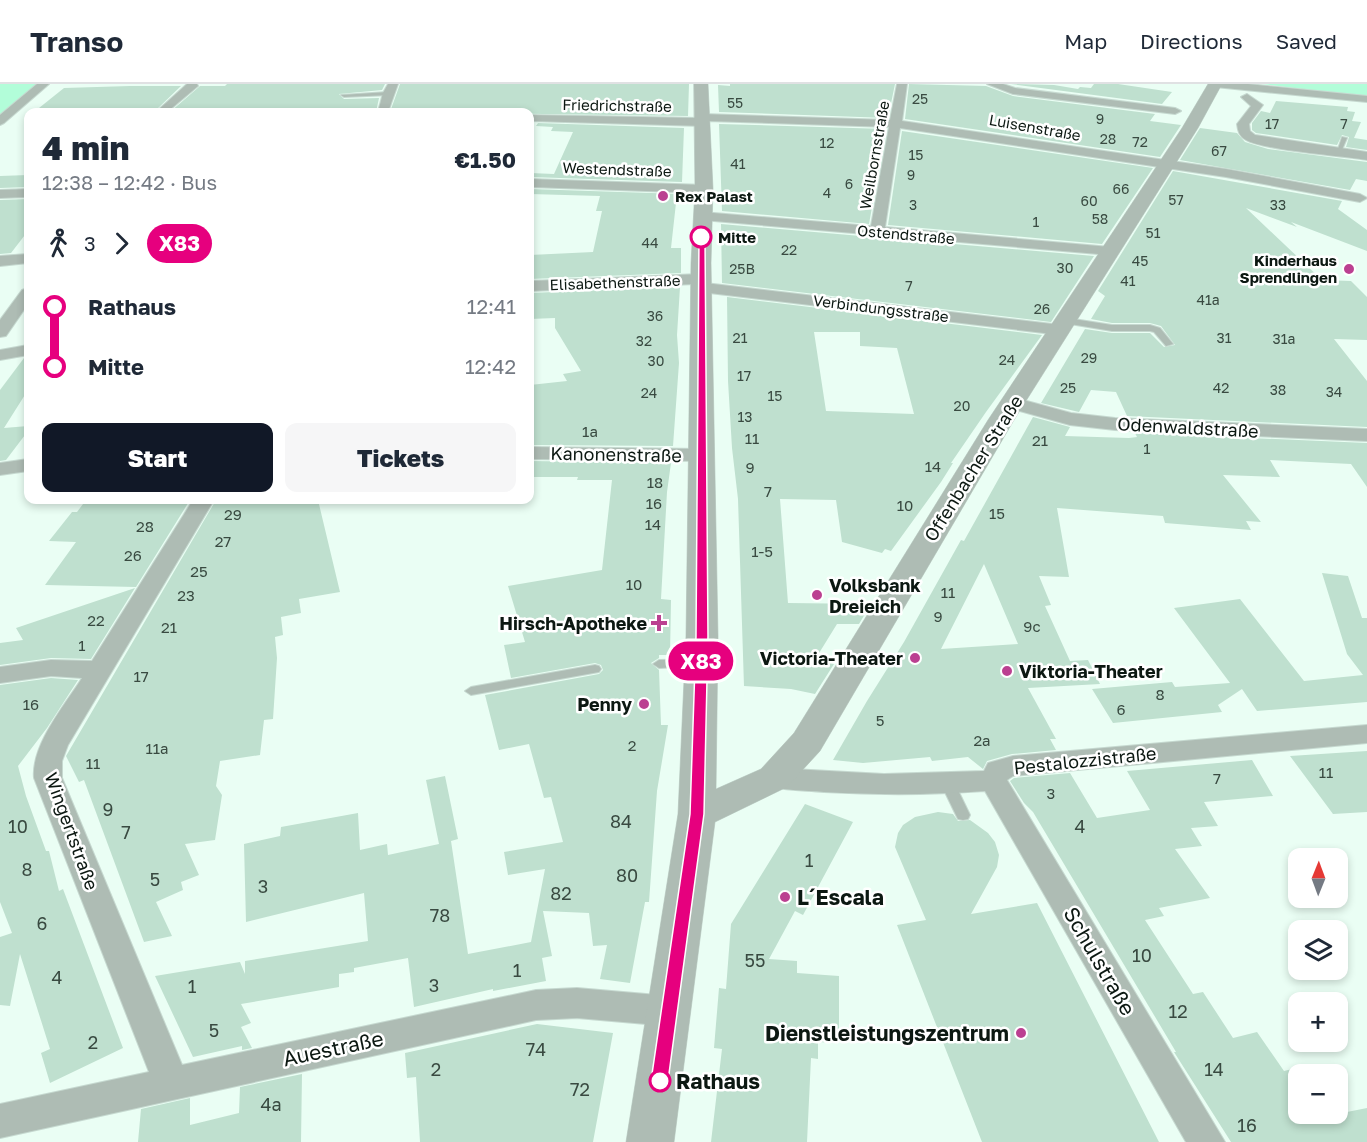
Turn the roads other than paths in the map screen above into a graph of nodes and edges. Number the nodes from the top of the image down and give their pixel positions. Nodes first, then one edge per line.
1 (44, 84) edge
2 (192, 84) edge
3 (701, 84) edge
4 (902, 84) edge
5 (992, 84) edge
6 (1215, 84) edge
7 (391, 89) edge
8 (344, 95) dead end
9 (1247, 97) dead end
10 (1340, 97) junction
11 (1367, 99) edge
12 (1204, 105) junction
13 (166, 108) edge
14 (384, 108) edge
15 (1175, 111) dead end
16 (534, 118) edge
17 (703, 119) junction
18 (0, 121) edge
19 (896, 124) junction
20 (1344, 138) dead end
21 (1339, 152) junction
22 (1367, 156) edge
23 (1165, 165) junction
24 (534, 183) edge
25 (704, 189) junction
26 (24, 193) edge
27 (0, 194) edge
28 (1363, 195) edge
29 (1367, 213) edge
30 (702, 216) junction
31 (877, 232) junction
32 (1110, 251) junction
33 (24, 259) edge
34 (0, 261) edge
35 (701, 283) junction
36 (534, 286) edge
37 (24, 299) edge
38 (1064, 325) junction
39 (0, 332) edge
40 (1169, 344) dead end
41 (24, 351) edge
42 (0, 355) edge
43 (1012, 403) junction
44 (1367, 435) edge
45 (534, 453) edge
46 (702, 455) junction
47 (24, 466) edge
48 (0, 469) edge
49 (201, 504) edge
50 (701, 663) junction
51 (659, 664) dead end
52 (595, 669) dead end
53 (99, 670) junction
54 (0, 675) edge
55 (471, 691) dead end
56 (1367, 734) edge
57 (774, 778) junction
58 (993, 780) junction
59 (948, 784) junction
60 (697, 814) junction
61 (963, 815) dead end
62 (669, 1011) junction
63 (171, 1082) junction
64 (0, 1121) edge
65 (650, 1142) edge
66 (1206, 1142) edge

1 - 18 street
2 - 13 street
3 - 17 street
4 - 19 street, Weilbornstraße
5 - 15 street
6 - 10 street
6 - 12 street, Offenbacher Straße
7 - 8 lane
7 - 14 street
9 - 21 street
10 - 11 street
10 - 12 street
12 - 23 street, Offenbacher Straße
16 - 17 street, Friedrichstraße
17 - 19 street, Luisenstraße
17 - 25 street
19 - 23 street, Luisenstraße
19 - 31 street, Weilbornstraße
20 - 21 lane
21 - 22 street
23 - 28 street, Luisenstraße
23 - 32 street, Offenbacher Straße
24 - 25 street, Westendstraße
25 - 30 street
26 - 27 street
28 - 29 street
30 - 31 street, Ostendstraße
30 - 35 street
31 - 32 street, Ostendstraße
32 - 38 street, Offenbacher Straße
33 - 34 street
35 - 36 street, Elisabethenstraße
35 - 38 street, Verbindungsstraße
35 - 46 street
37 - 39 street
38 - 40 lane
38 - 43 street, Offenbacher Straße
41 - 42 street
43 - 44 street, Odenwaldstraße
43 - 57 street, Offenbacher Straße
45 - 46 street, Kanonenstraße
46 - 50 street
47 - 48 street
49 - 53 street, Wingertstraße
50 - 51 lane
50 - 60 street
52 - 55 lane
53 - 54 street
53 - 63 street, Wingertstraße
56 - 58 street, Pestalozzistraße
57 - 59 street, Pestalozzistraße
57 - 60 street, Offenbacher Straße
58 - 59 street, Pestalozzistraße
58 - 66 street, Schulstraße
59 - 61 lane
60 - 62 street
62 - 63 street, Auestraße
62 - 65 street
63 - 64 street, Auestraße

